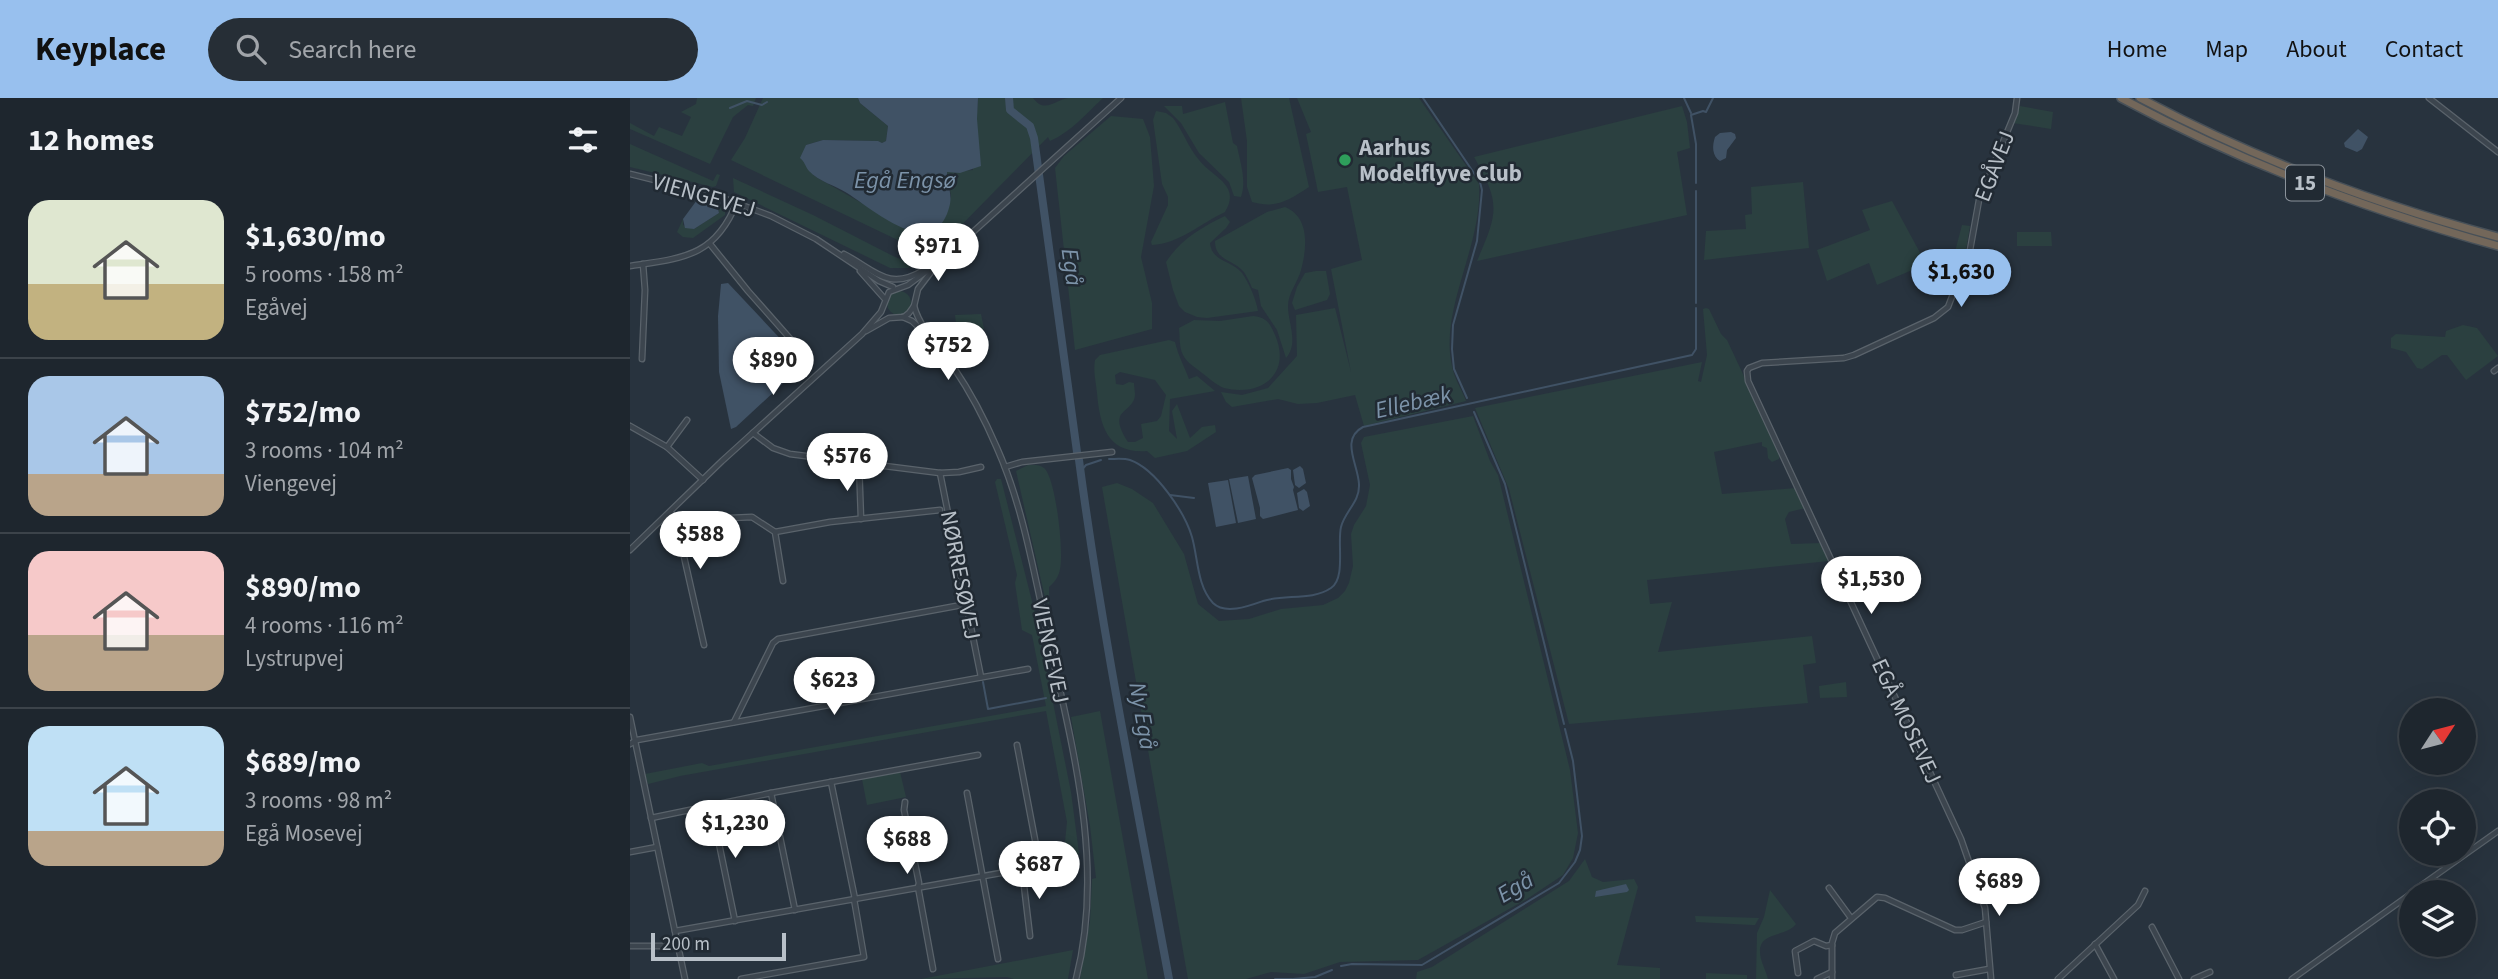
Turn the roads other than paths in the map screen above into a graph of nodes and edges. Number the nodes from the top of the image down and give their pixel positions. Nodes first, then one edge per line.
1 (1121, 98) edge
2 (2017, 98) edge
3 (2121, 98) edge
4 (2140, 98) edge
5 (2429, 98) edge
6 (2498, 152) edge
7 (630, 174) edge
8 (737, 202) junction
9 (2498, 237) edge
10 (710, 244) junction
11 (825, 244) junction
12 (2498, 246) edge
13 (943, 259) junction
14 (849, 261) junction
15 (937, 263) junction
16 (643, 264) junction
17 (630, 267) edge
18 (899, 288) junction
19 (884, 303) junction
20 (914, 303) junction
21 (895, 317) junction
22 (902, 317) junction
23 (862, 334) junction
24 (935, 342) junction
25 (794, 343) dead end
26 (642, 359) dead end
27 (1747, 371) joint
28 (687, 420) dead end
29 (630, 426) edge
30 (753, 433) junction
31 (667, 447) junction
32 (1112, 452) dead end
33 (859, 463) junction
34 (981, 467) dead end
35 (1005, 467) junction
36 (940, 473) junction
37 (703, 480) junction
38 (940, 510) dead end
39 (670, 512) junction
40 (730, 518) dead end
41 (861, 519) junction
42 (775, 532) junction
43 (630, 550) edge
44 (783, 581) dead end
45 (967, 604) junction
46 (704, 645) dead end
47 (1028, 669) dead end
48 (981, 677) junction
49 (630, 717) edge
50 (734, 723) junction
51 (632, 742) edge
52 (1017, 746) dead end
53 (978, 755) dead end
54 (970, 757) junction
55 (971, 763) dead end
56 (831, 782) junction
57 (771, 793) junction
58 (967, 793) dead end
59 (905, 802) dead end
60 (711, 805) junction
61 (651, 818) junction
62 (2498, 831) edge
63 (657, 847) junction
64 (630, 852) edge
65 (1064, 862) dead end
66 (1040, 866) junction
67 (1022, 869) junction
68 (982, 876) junction
69 (2430, 880) edge
70 (918, 887) junction
71 (1829, 888) dead end
72 (2145, 891) dead end
73 (854, 899) junction
74 (2399, 902) edge
75 (795, 909) junction
76 (1851, 918) junction
77 (734, 921) junction
78 (1986, 922) junction
79 (2152, 927) dead end
80 (675, 931) junction
81 (1030, 936) dead end
82 (2095, 944) junction
83 (1832, 945) junction
84 (630, 946) edge
85 (678, 946) junction
86 (998, 959) dead end
87 (933, 969) dead end
88 (1989, 969) junction
89 (1832, 972) junction
90 (2210, 972) dead end
91 (1798, 973) dead end
92 (1956, 975) dead end
93 (685, 979) edge
94 (741, 979) edge
95 (1076, 979) edge
96 (1817, 979) edge
97 (1832, 979) edge
98 (1991, 979) edge
99 (2058, 979) edge
100 (2114, 979) edge
101 (2179, 979) edge
102 (2194, 979) edge
103 (2292, 979) edge

1 - 13 street
2 - 27 street, EGÅVEJ
3 - 12 highway, 15
4 - 9 highway, 15
5 - 6 street
7 - 8 street, VIENGEVEJ
8 - 10 street
8 - 11 street, VIENGEVEJ
10 - 16 street
10 - 25 street
11 - 14 street, VIENGEVEJ
11 - 15 street
13 - 15 street
13 - 20 street
14 - 18 street, VIENGEVEJ
14 - 19 street, VIENGEVEJ
15 - 18 street
16 - 17 street
16 - 26 street
18 - 19 street
18 - 20 street
19 - 21 street
19 - 23 street
20 - 22 street
20 - 24 street, VIENGEVEJ
21 - 22 street
21 - 23 street
22 - 24 street, VIENGEVEJ
23 - 30 street
24 - 35 street, VIENGEVEJ
27 - 78 street, EGÅ MOSEVEJ
28 - 31 street
29 - 31 street
30 - 33 street
30 - 37 street
31 - 37 street
32 - 35 street
33 - 36 street
33 - 41 street
34 - 36 street
35 - 95 street, VIENGEVEJ
36 - 45 street, NØRRESØVEJ
37 - 39 street
38 - 41 street
39 - 43 street
39 - 46 street
40 - 42 street
41 - 42 street
42 - 44 street
45 - 48 street, NØRRESØVEJ
45 - 50 street
47 - 48 street
48 - 50 street
49 - 51 street
50 - 51 street
51 - 61 street
52 - 66 street
53 - 54 street
54 - 55 street
54 - 56 street
56 - 57 street
56 - 73 street
57 - 60 street
57 - 75 street
58 - 68 street
59 - 70 street
60 - 61 street
60 - 77 street
61 - 63 street
62 - 69 street
63 - 64 street
63 - 80 street
65 - 66 street
66 - 67 street
67 - 68 street
67 - 81 street
68 - 70 street
68 - 86 street
70 - 73 street
70 - 87 street
71 - 76 street
72 - 82 street
73 - 75 street
73 - 94 street
74 - 103 street
75 - 77 street
76 - 78 street
76 - 83 street
77 - 80 street
78 - 88 street, EGÅ MOSEVEJ
79 - 101 street
80 - 85 street
82 - 99 street
82 - 100 street
83 - 89 street
83 - 91 street
84 - 85 street
85 - 93 street
88 - 92 street
88 - 98 street, EGÅ MOSEVEJ
89 - 96 street
89 - 97 street
90 - 102 street

